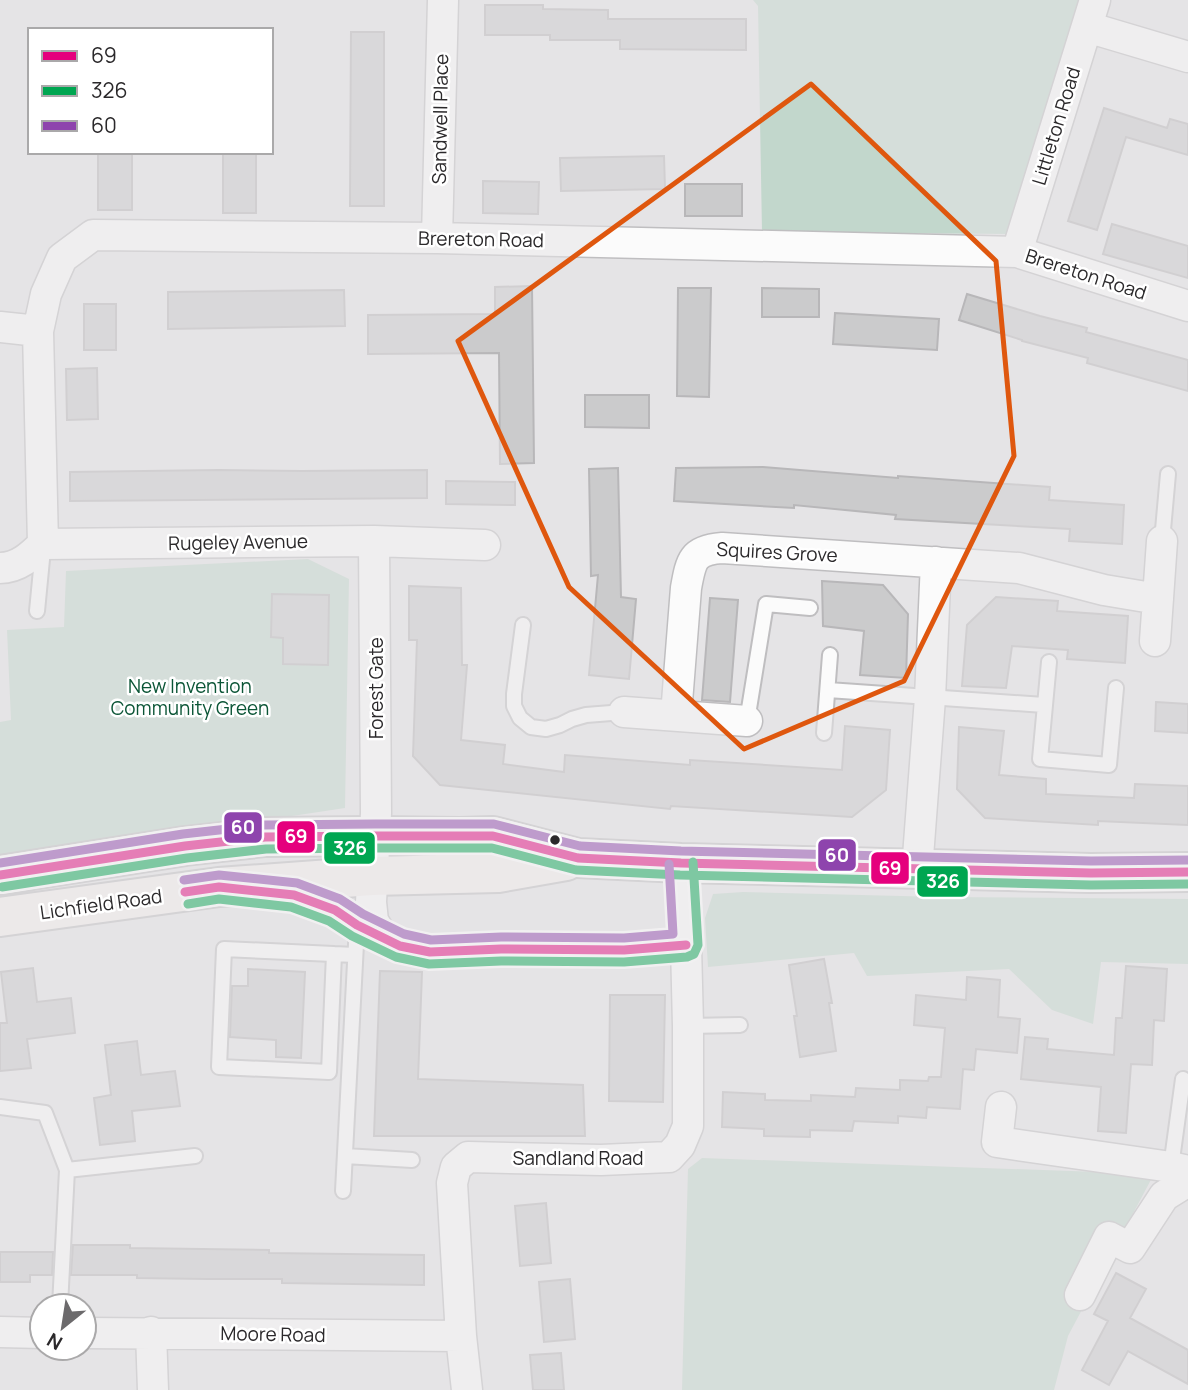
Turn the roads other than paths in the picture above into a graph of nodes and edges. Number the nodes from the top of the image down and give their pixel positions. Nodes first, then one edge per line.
1 (443, 0) edge
2 (1091, 13) edge
3 (1188, 57) edge
4 (437, 238) junction
5 (1017, 252) junction
6 (1188, 306) edge
7 (0, 327) edge
8 (38, 331) junction
9 (1168, 474) dead end
10 (374, 541) junction
11 (1162, 541) joint
12 (43, 544) junction
13 (485, 545) dead end
14 (936, 562) junction
15 (0, 568) edge
16 (1158, 599) junction
17 (810, 608) dead end
18 (37, 611) dead end
19 (523, 625) dead end
20 (1155, 641) dead end
21 (830, 655) dead end
22 (1049, 662) dead end
23 (1116, 688) dead end
24 (828, 690) junction
25 (930, 698) junction
26 (1044, 705) junction
27 (624, 712) joint
28 (676, 715) junction
29 (747, 721) joint
30 (824, 733) dead end
31 (375, 836) junction
32 (578, 858) junction
33 (681, 863) junction
34 (918, 870) junction
35 (1188, 872) edge
36 (0, 875) edge
37 (372, 876) junction
38 (219, 887) junction
39 (0, 917) edge
40 (370, 931) junction
41 (686, 945) junction
42 (334, 954) junction
43 (355, 955) junction
44 (740, 1025) dead end
45 (688, 1026) junction
46 (1183, 1079) dead end
47 (0, 1107) edge
48 (1002, 1107) dead end
49 (195, 1156) dead end
50 (345, 1156) junction
51 (412, 1160) dead end
52 (66, 1170) junction
53 (1182, 1173) edge
54 (343, 1191) dead end
55 (61, 1292) edge
56 (1080, 1295) dead end
57 (0, 1332) edge
58 (151, 1332) junction
59 (28, 1333) edge
60 (98, 1333) edge
61 (461, 1336) junction
62 (153, 1390) edge
63 (467, 1390) edge

1 - 4 street, Sandwell Place
2 - 3 street
2 - 5 street, Littleton Road
4 - 5 street, Brereton Road
4 - 8 street, Brereton Road
5 - 6 street, Brereton Road
7 - 8 street
8 - 12 street, Brereton Road
9 - 11 lane
10 - 12 street, Rugeley Avenue
10 - 13 street, Rugeley Avenue
10 - 31 street, Forest Gate
11 - 16 street
12 - 15 street
12 - 18 lane
14 - 16 street, Squires Grove
14 - 25 street
14 - 28 street, Squires Grove
16 - 20 street
17 - 29 lane
19 - 27 lane
21 - 24 lane
22 - 26 lane
23 - 26 lane
24 - 25 lane
24 - 30 lane
25 - 26 lane
25 - 34 street
27 - 28 street
28 - 29 street
31 - 32 main road, Lichfield Road
31 - 36 main road, Lichfield Road
31 - 37 street, Forest Gate
32 - 33 main road, Lichfield Road
32 - 37 main road, Lichfield Road
33 - 34 main road, Lichfield Road
33 - 41 street, Sandland Road
34 - 35 main road, Lichfield Road
37 - 38 main road, Lichfield Road
37 - 40 street, Forest Gate
38 - 39 main road, Lichfield Road
38 - 40 street
40 - 41 street
40 - 43 lane
41 - 45 street, Sandland Road
42 - 42 lane
42 - 43 lane
43 - 50 lane
44 - 45 lane
45 - 61 street, Sandland Road
46 - 53 lane
47 - 52 lane
48 - 53 street
49 - 52 lane
50 - 51 lane
50 - 54 lane
52 - 55 lane
53 - 56 street
57 - 59 street
58 - 60 street, Moore Road
58 - 61 street, Moore Road
58 - 62 street
61 - 63 street, Sandland Road

